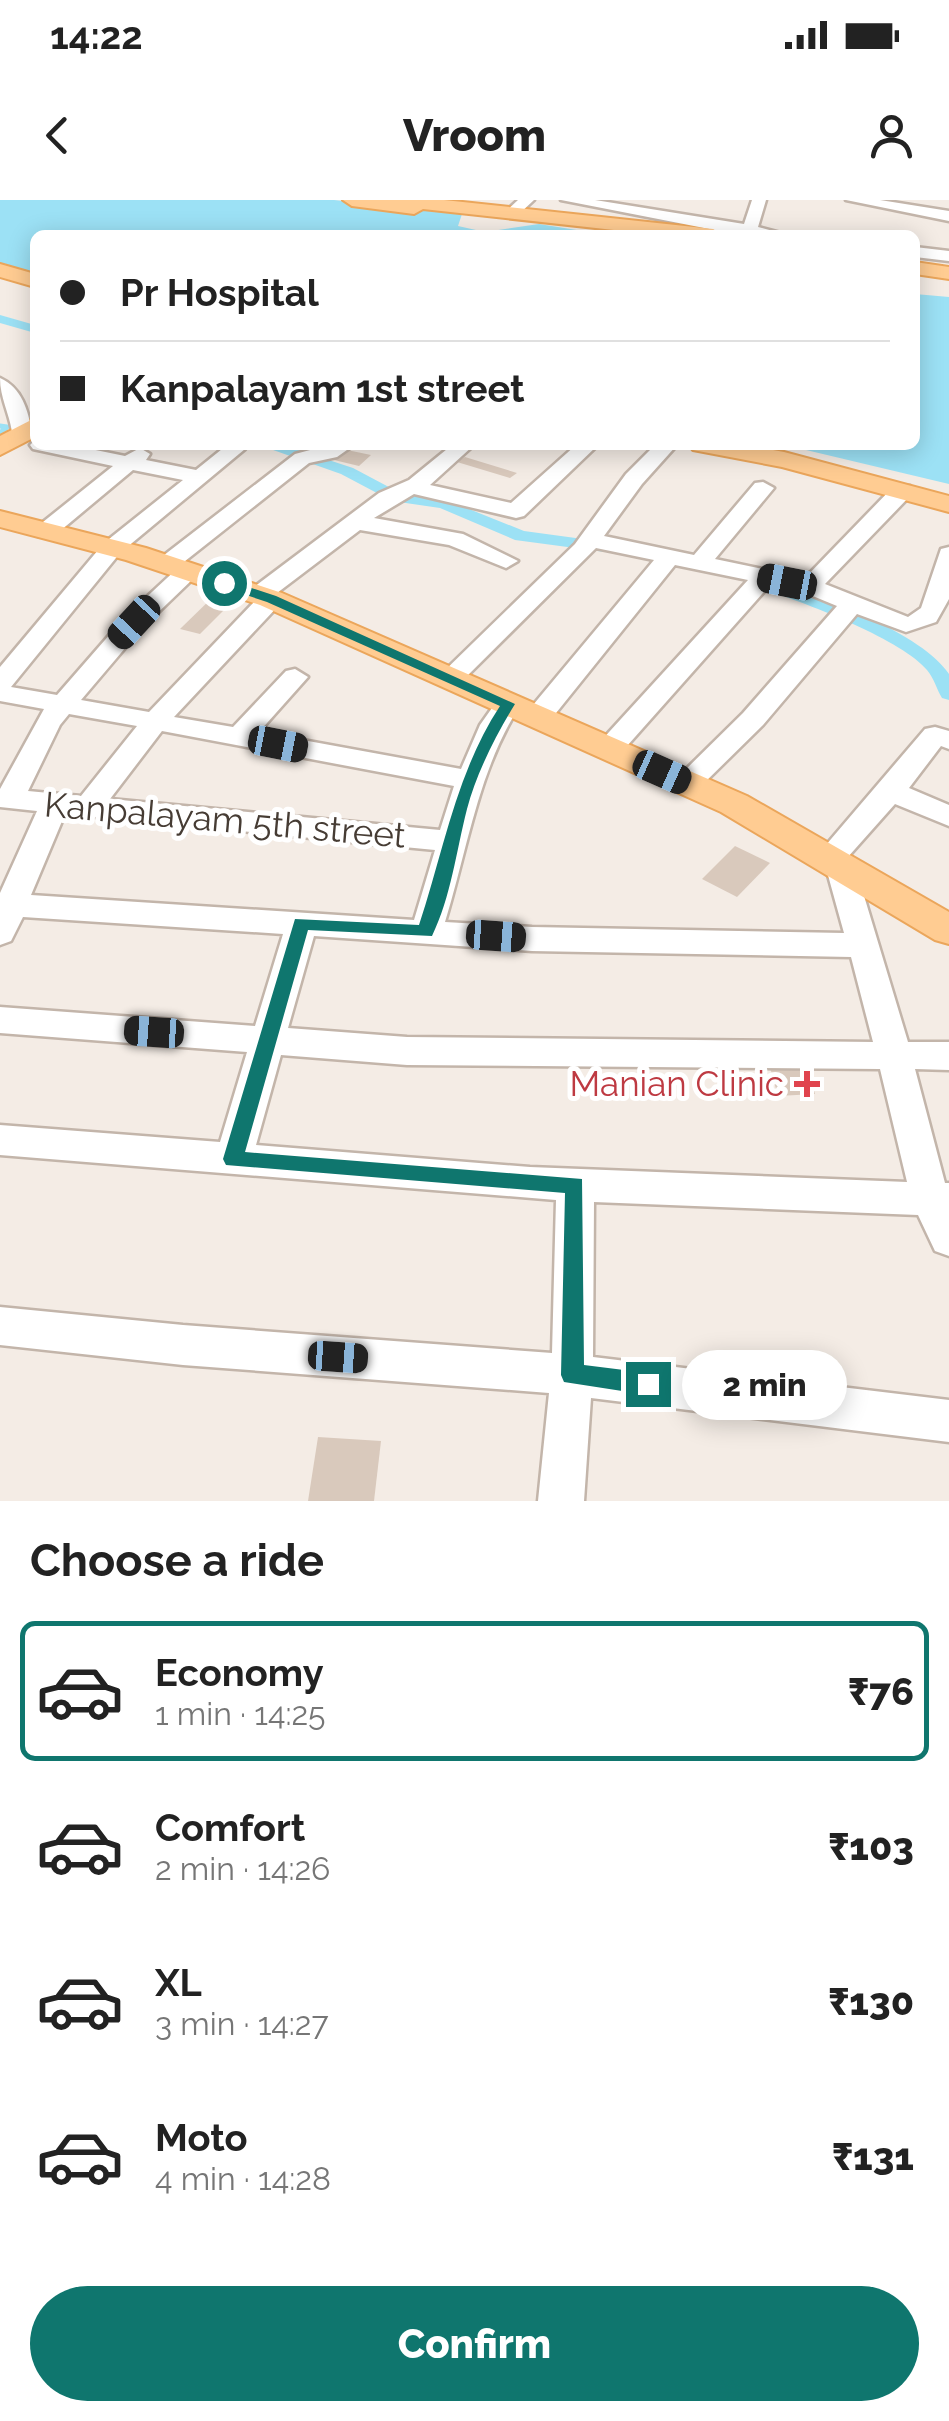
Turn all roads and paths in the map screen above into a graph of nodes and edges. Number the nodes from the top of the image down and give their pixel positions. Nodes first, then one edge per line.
1 (352, 200) edge
2 (392, 200) edge
3 (568, 200) edge
4 (759, 200) edge
5 (853, 200) edge
6 (504, 212) edge
7 (949, 216) edge
8 (635, 230) edge
9 (668, 230) edge
10 (737, 230) edge
11 (749, 230) edge
12 (920, 253) edge
13 (949, 256) edge
14 (0, 270) edge
15 (920, 272) edge
16 (949, 277) edge
17 (30, 279) edge
18 (0, 282) edge
19 (30, 290) edge
20 (0, 384) edge
21 (20, 440) edge
22 (75, 450) edge
23 (146, 450) edge
24 (234, 450) edge
25 (335, 450) edge
26 (457, 450) edge
27 (583, 450) edge
28 (663, 450) edge
29 (729, 450) edge
30 (784, 450) edge
31 (130, 460) junction
32 (201, 478) junction
33 (763, 488) dead end
34 (902, 491) junction
35 (400, 492) junction
36 (949, 492) edge
37 (949, 504) edge
38 (0, 519) edge
39 (354, 522) junction
40 (46, 531) junction
41 (585, 544) junction
42 (112, 548) junction
43 (949, 554) edge
44 (668, 559) junction
45 (506, 561) dead end
46 (700, 562) junction
47 (177, 568) junction
48 (761, 582) junction
49 (810, 586) junction
50 (265, 597) junction
51 (944, 599) edge
52 (847, 612) junction
53 (4, 672) edge
54 (295, 677) dead end
55 (450, 678) junction
56 (0, 693) edge
57 (62, 705) junction
58 (523, 710) junction
59 (153, 721) junction
60 (239, 737) junction
61 (949, 740) edge
62 (610, 749) junction
63 (472, 780) junction
64 (688, 784) junction
65 (892, 791) junction
66 (5, 799) edge
67 (54, 804) junction
68 (90, 805) junction
69 (949, 816) edge
70 (451, 841) junction
71 (834, 862) junction
72 (4, 914) edge
73 (302, 924) junction
74 (949, 930) edge
75 (426, 932) junction
76 (861, 944) junction
77 (0, 1020) edge
78 (270, 1040) junction
79 (895, 1056) junction
80 (949, 1056) edge
81 (0, 1140) edge
82 (233, 1159) junction
83 (575, 1185) junction
84 (940, 1199) edge
85 (949, 1238) edge
86 (0, 1326) edge
87 (572, 1375) junction
88 (949, 1421) edge
89 (561, 1501) edge

1 - 6 main road
2 - 6 main road
3 - 10 street
4 - 11 street
5 - 7 street
6 - 8 main road
6 - 9 main road
12 - 13 street
14 - 17 main road
15 - 16 main road
18 - 19 main road
20 - 21 street
22 - 31 street
23 - 31 street
24 - 32 street
25 - 47 street
26 - 35 street
27 - 35 street
28 - 41 street
29 - 34 main road
30 - 36 main road
31 - 32 street
31 - 40 street
32 - 42 street
33 - 46 street
34 - 37 main road
34 - 49 street
35 - 39 street
38 - 40 main road
39 - 45 street
39 - 50 street
40 - 42 main road
41 - 44 street
41 - 55 street
42 - 47 main road
42 - 53 street
43 - 51 street
44 - 46 street
44 - 58 street
46 - 48 street
47 - 50 main road
47 - 57 street
48 - 49 street
48 - 62 street
49 - 52 street
50 - 55 main road
50 - 59 street
51 - 52 street
52 - 64 street
54 - 60 street
55 - 58 main road
56 - 57 street
57 - 59 street
57 - 66 street
58 - 62 main road
58 - 63 street
59 - 60 street
59 - 68 street
60 - 63 street
61 - 65 street
62 - 64 main road
63 - 70 street
64 - 71 main road
65 - 69 street
65 - 71 street
66 - 67 street, Kanpalayam 5th street
67 - 68 street, Kanpalayam 5th street
67 - 72 street
68 - 70 street, Kanpalayam 5th street
70 - 75 street
71 - 74 main road
71 - 76 street
72 - 73 street
73 - 75 street
73 - 78 street
75 - 76 street
76 - 79 street
77 - 78 street
78 - 79 street
78 - 82 street
79 - 80 street
79 - 84 street
81 - 82 street
82 - 83 street
83 - 84 street
83 - 87 street
84 - 85 street
86 - 87 street
87 - 88 street
87 - 89 street

